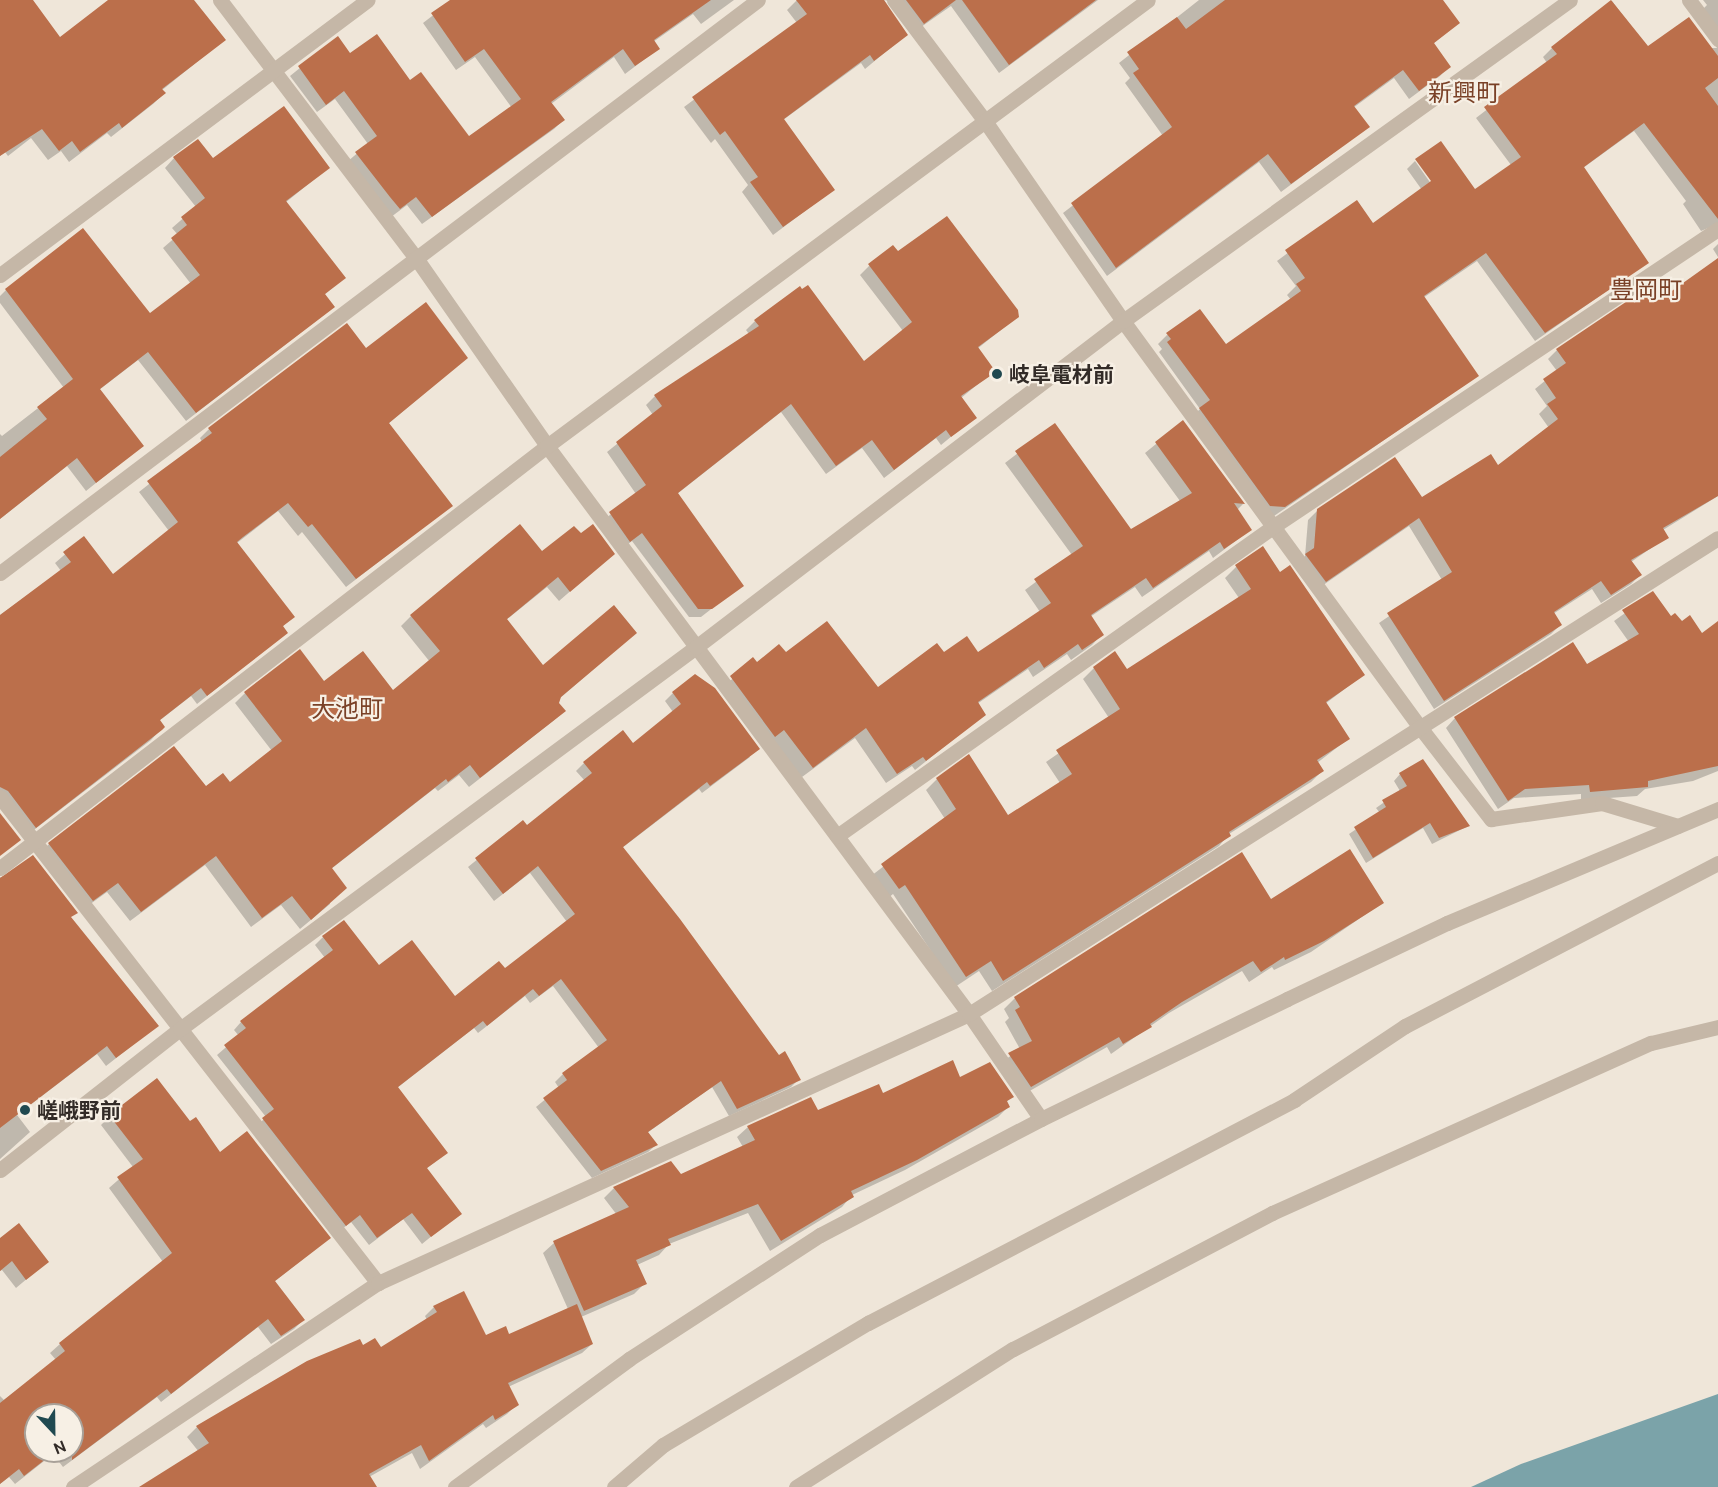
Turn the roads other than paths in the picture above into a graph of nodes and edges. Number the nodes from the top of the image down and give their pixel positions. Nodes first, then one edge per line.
1 (220, 0) edge
2 (367, 0) edge
3 (758, 0) edge
4 (894, 0) edge
5 (1148, 0) edge
6 (1570, 0) edge
7 (1689, 0) edge
8 (1718, 39) edge
9 (273, 71) junction
10 (984, 121) junction
11 (1718, 229) edge
12 (417, 258) junction
13 (0, 275) edge
14 (1123, 321) junction
15 (547, 446) junction
16 (1274, 526) junction
17 (1718, 538) edge
18 (0, 573) edge
19 (696, 647) junction
20 (1419, 726) junction
21 (0, 797) edge
22 (1718, 809) edge
23 (1678, 826) junction
24 (837, 836) junction
25 (34, 842) junction
26 (1718, 863) edge
27 (0, 868) edge
28 (969, 1014) junction
29 (1718, 1027) edge
30 (180, 1029) junction
31 (1041, 1119) junction
32 (0, 1170) edge
33 (378, 1283) junction
34 (73, 1487) edge
35 (455, 1487) edge
36 (614, 1487) edge
37 (796, 1487) edge

1 - 9 street
2 - 9 street
3 - 12 street
4 - 10 street
5 - 10 street
6 - 14 street
7 - 8 street
9 - 12 street
9 - 13 street
10 - 14 street
10 - 15 street
11 - 16 street
12 - 15 street
12 - 18 street
14 - 16 street
14 - 19 street
15 - 19 street
15 - 25 street
16 - 20 street
16 - 24 street
17 - 20 street
19 - 24 street
19 - 30 street
20 - 23 street
20 - 28 street
21 - 25 street
22 - 23 street
23 - 31 street
24 - 28 street
25 - 27 street
25 - 30 street
26 - 36 street
28 - 31 street
28 - 33 street
29 - 37 street
30 - 32 street
30 - 33 street
31 - 35 street
33 - 34 street

